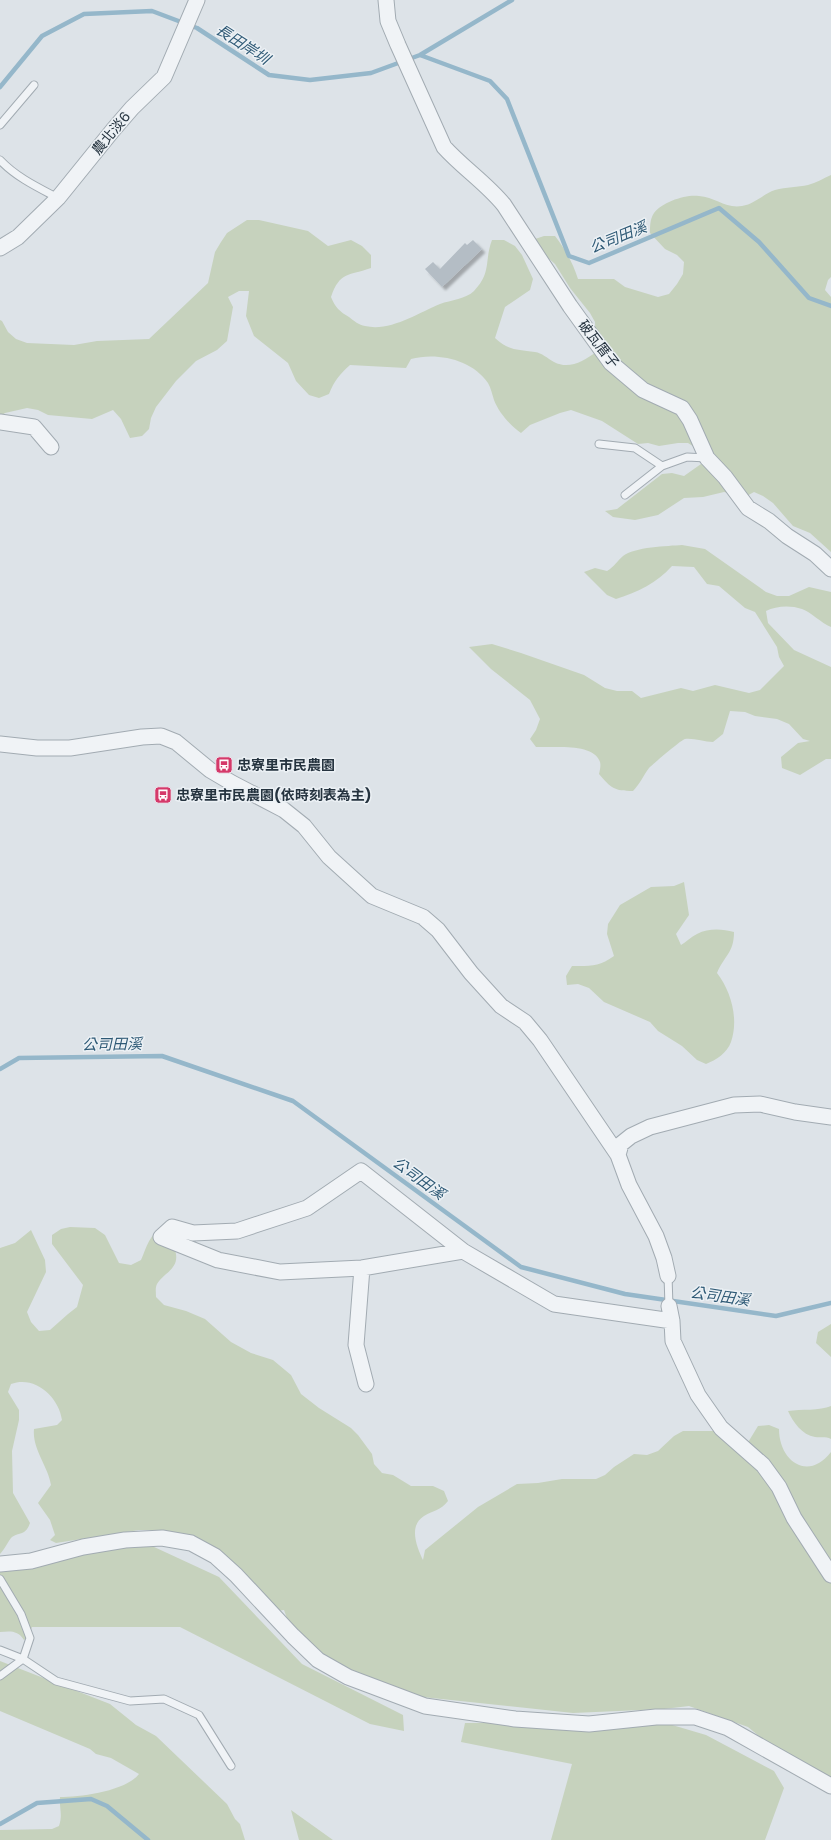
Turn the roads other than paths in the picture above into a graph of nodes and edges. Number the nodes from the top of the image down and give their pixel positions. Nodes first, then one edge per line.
1 (197, 0) edge
2 (386, 0) edge
3 (34, 85) dead end
4 (0, 125) edge
5 (0, 160) edge
6 (58, 198) junction
7 (0, 248) edge
8 (0, 422) edge
9 (599, 444) dead end
10 (51, 447) dead end
11 (707, 458) junction
12 (662, 466) junction
13 (625, 495) dead end
14 (831, 569) edge
15 (0, 744) edge
16 (831, 1117) edge
17 (618, 1155) junction
18 (463, 1251) junction
19 (362, 1268) junction
20 (668, 1276) joint
21 (669, 1306) joint
22 (672, 1321) junction
23 (366, 1384) dead end
24 (0, 1564) edge
25 (831, 1575) edge
26 (0, 1579) edge
27 (0, 1650) edge
28 (24, 1659) junction
29 (0, 1676) edge
30 (231, 1766) dead end
31 (831, 1786) edge

1 - 6 street, 農北淡6 / 農北淡6
2 - 11 street, 破瓦厝子
3 - 4 lane
5 - 6 lane
6 - 7 street, 農北淡6 / 農北淡6
8 - 10 street
9 - 12 lane
11 - 12 lane
11 - 14 street, 破瓦厝子
12 - 13 lane
15 - 17 street
16 - 17 street
17 - 20 street
18 - 19 street
18 - 19 street
18 - 22 street
19 - 23 street
20 - 21 lane
21 - 22 street
22 - 25 street
24 - 31 street
26 - 28 lane
27 - 28 lane
28 - 29 lane
28 - 30 lane

